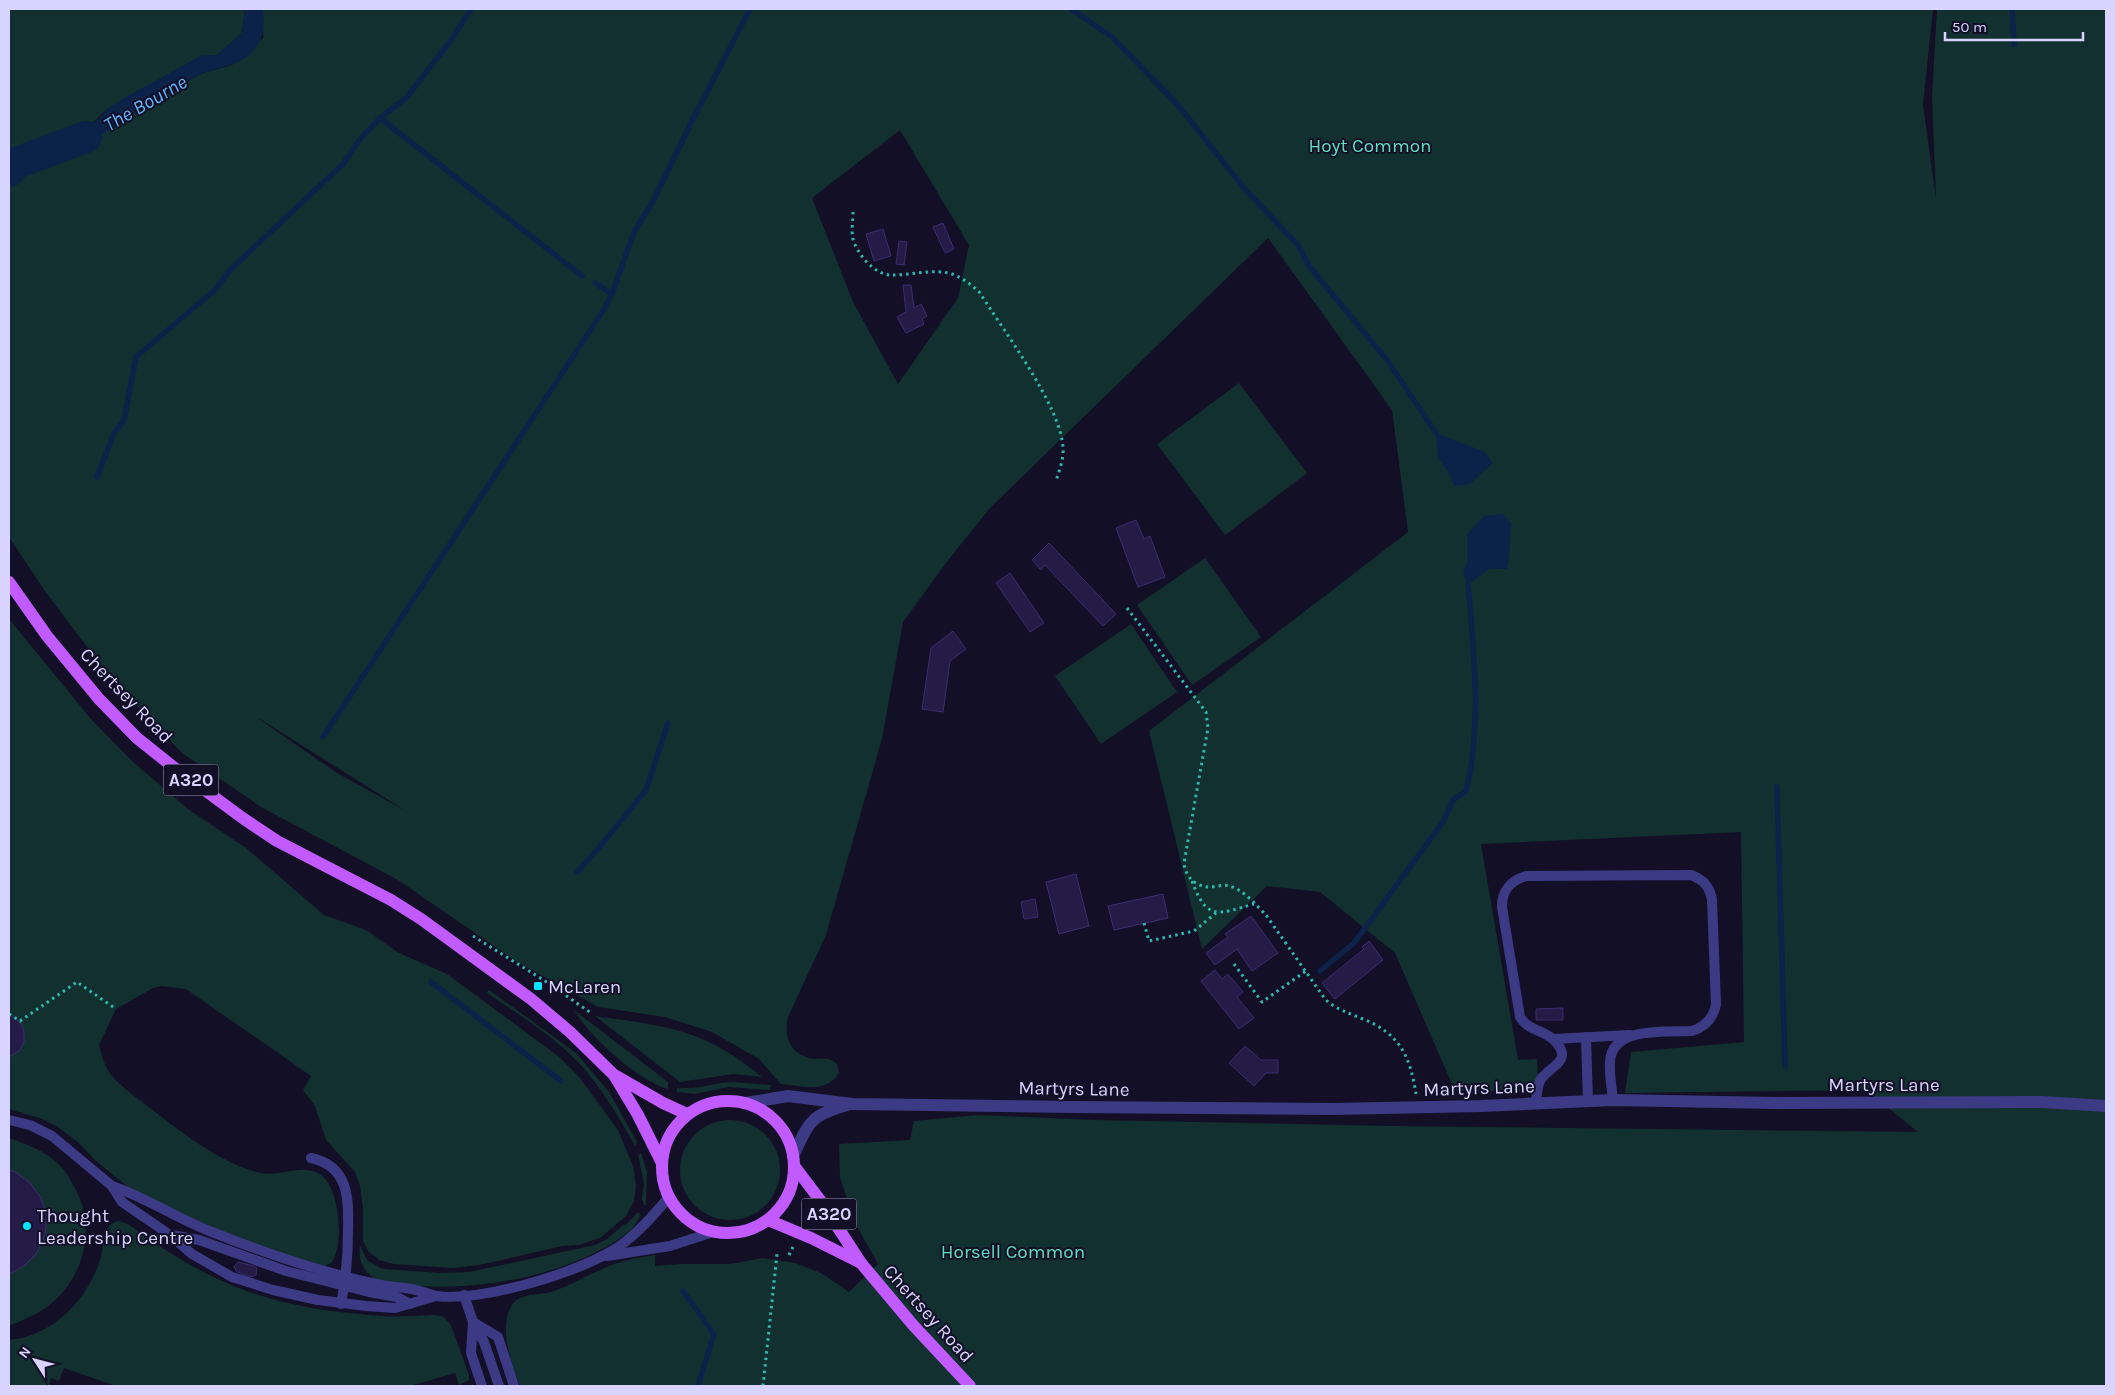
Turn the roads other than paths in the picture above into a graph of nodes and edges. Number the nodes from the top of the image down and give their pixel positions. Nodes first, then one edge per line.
1 (9, 582) edge
2 (1633, 1035) junction
3 (1586, 1037) junction
4 (1553, 1039) junction
5 (614, 1075) junction
6 (1613, 1100) junction
7 (1588, 1101) junction
8 (746, 1103) junction
9 (852, 1104) junction
10 (1535, 1104) junction
11 (2106, 1106) edge
12 (687, 1114) junction
13 (9, 1120) edge
14 (311, 1158) dead end
15 (661, 1161) junction
16 (794, 1162) junction
17 (112, 1186) junction
18 (668, 1198) junction
19 (768, 1220) junction
20 (713, 1232) junction
21 (170, 1234) junction
22 (604, 1256) junction
23 (861, 1264) junction
24 (345, 1282) junction
25 (464, 1295) junction
26 (437, 1296) junction
27 (341, 1304) junction
28 (410, 1304) junction
29 (473, 1322) junction
30 (482, 1386) edge
31 (499, 1386) edge
32 (514, 1386) edge
33 (970, 1386) edge

1 - 5 main road, Chertsey Road / A320
2 - 3 lane
2 - 4 lane
2 - 6 lane
3 - 4 lane
3 - 7 lane
4 - 10 lane
5 - 12 main road, Chertsey Road
5 - 15 main road, Chertsey Road / A320
6 - 7 street, Martyrs Lane
6 - 11 street, Martyrs Lane
7 - 10 street, Martyrs Lane
8 - 9 street, Martyrs Lane
8 - 12 main road
8 - 16 main road
9 - 10 street, Martyrs Lane
9 - 16 street, Martyrs Lane
12 - 15 main road
13 - 17 lane
14 - 24 lane
15 - 18 main road
16 - 19 main road
16 - 23 main road, Chertsey Road / A320
17 - 21 lane
17 - 24 lane
18 - 20 main road
18 - 22 lane
19 - 20 main road
19 - 23 main road, Chertsey Road / A320
20 - 22 lane
21 - 24 lane
21 - 27 lane
22 - 25 lane
23 - 33 main road, Chertsey Road / A320
24 - 26 lane
24 - 27 lane
24 - 28 lane
25 - 26 lane
25 - 29 lane
26 - 28 lane
27 - 28 lane
29 - 30 lane
29 - 31 lane
29 - 32 lane

